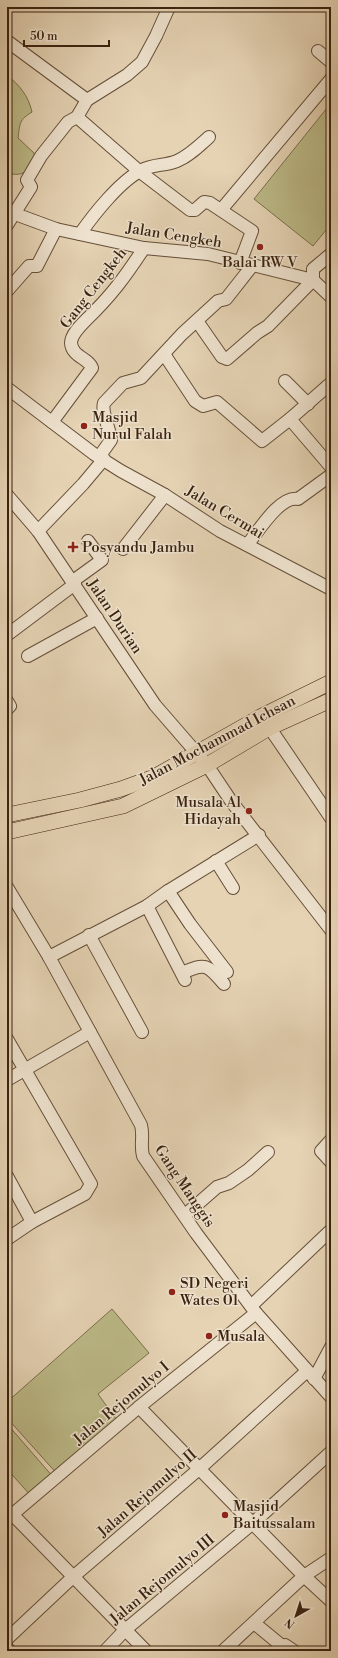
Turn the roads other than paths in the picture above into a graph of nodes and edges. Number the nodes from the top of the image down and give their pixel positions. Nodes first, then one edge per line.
1 (169, 7) edge
2 (7, 41) edge
3 (318, 50) dead end
4 (331, 62) edge
5 (331, 79) edge
6 (87, 100) junction
7 (77, 117) junction
8 (209, 138) dead end
9 (139, 171) junction
10 (221, 210) junction
11 (11, 213) edge
12 (7, 226) edge
13 (56, 229) junction
14 (80, 234) junction
15 (144, 248) junction
16 (331, 254) edge
17 (240, 263) junction
18 (252, 266) junction
19 (313, 280) junction
20 (7, 291) edge
21 (331, 297) edge
22 (197, 321) junction
23 (164, 354) junction
24 (285, 381) dead end
25 (331, 383) edge
26 (7, 388) edge
27 (308, 404) junction
28 (290, 419) junction
29 (52, 422) junction
30 (101, 458) junction
31 (331, 467) edge
32 (331, 475) edge
33 (7, 495) edge
34 (165, 495) junction
35 (38, 531) junction
36 (88, 541) dead end
37 (247, 545) junction
38 (123, 549) dead end
39 (74, 583) junction
40 (331, 589) edge
41 (97, 618) junction
42 (7, 634) edge
43 (28, 656) dead end
44 (331, 682) edge
45 (331, 700) edge
46 (7, 701) edge
47 (7, 709) edge
48 (265, 722) junction
49 (197, 753) junction
50 (207, 765) junction
51 (7, 815) edge
52 (331, 818) edge
53 (7, 832) edge
54 (258, 835) junction
55 (216, 861) junction
56 (7, 887) edge
57 (233, 888) dead end
58 (168, 891) junction
59 (147, 906) junction
60 (331, 930) edge
61 (88, 935) junction
62 (49, 957) junction
63 (227, 972) dead end
64 (224, 984) dead end
65 (90, 1032) junction
66 (142, 1032) dead end
67 (7, 1039) edge
68 (25, 1069) junction
69 (7, 1080) edge
70 (331, 1140) edge
71 (268, 1152) dead end
72 (331, 1162) edge
73 (7, 1176) edge
74 (185, 1215) junction
75 (32, 1222) junction
76 (331, 1230) edge
77 (7, 1239) edge
78 (254, 1309) junction
79 (331, 1347) edge
80 (311, 1375) junction
81 (331, 1397) edge
82 (139, 1406) junction
83 (331, 1452) edge
84 (199, 1469) junction
85 (10, 1516) edge
86 (253, 1523) junction
87 (331, 1558) edge
88 (74, 1576) junction
89 (304, 1576) junction
90 (331, 1601) edge
91 (254, 1623) junction
92 (125, 1630) junction
93 (7, 1639) edge
94 (7, 1648) edge
95 (10, 1651) edge
96 (105, 1651) edge
97 (146, 1651) edge
98 (223, 1651) edge
99 (294, 1651) edge

1 - 6 street
2 - 6 street
3 - 4 street
5 - 10 street
6 - 7 street
7 - 9 street
7 - 11 street
8 - 9 street
9 - 10 street
9 - 14 street
10 - 17 street
11 - 12 street
11 - 13 street, Jalan Cengkeh
13 - 14 street, Jalan Cengkeh
13 - 20 street
14 - 15 street, Jalan Cengkeh
15 - 17 street, Jalan Cengkeh
15 - 29 street, Gang Cengkeh
16 - 19 street
17 - 18 street, Jalan Cengkeh
18 - 19 street, Jalan Cengkeh
18 - 22 street
19 - 21 street
19 - 22 street
22 - 23 street
23 - 28 street
23 - 30 street
24 - 27 street
25 - 27 street
26 - 29 street, Jalan Cermai
27 - 28 street
28 - 31 street
29 - 30 street, Jalan Cermai
30 - 34 street, Jalan Cermai
30 - 35 street
32 - 37 street
33 - 35 street, Jalan Durian
34 - 37 street, Jalan Cermai
34 - 38 street
35 - 39 street, Jalan Durian
36 - 39 street
37 - 40 street, Jalan Cermai
39 - 41 street, Jalan Durian
39 - 42 street
41 - 43 street
41 - 49 street, Jalan Durian
44 - 48 main road, Jalan Mochammad Ichsan
45 - 48 main road, Jalan Mochammad Ichsan
46 - 47 street
48 - 49 main road, Jalan Mochammad Ichsan
48 - 50 main road, Jalan Mochammad Ichsan
48 - 52 street
49 - 50 street, Jalan Durian
49 - 51 main road, Jalan Mochammad Ichsan
50 - 53 main road, Jalan Mochammad Ichsan
50 - 54 street, Jalan Durian
54 - 55 street
54 - 60 street, Jalan Durian
55 - 57 street
55 - 58 street
56 - 62 street, Gang Manggis
58 - 59 street
58 - 63 street
59 - 61 street
59 - 64 street
61 - 62 street
61 - 66 street
62 - 65 street, Gang Manggis
65 - 68 street
65 - 74 street, Gang Manggis
67 - 68 street
68 - 69 street
68 - 75 street
70 - 72 street
71 - 74 street
73 - 75 street
74 - 78 street, Gang Manggis
75 - 77 street
76 - 78 street, Jalan Rejomulyo I
78 - 80 street, Gang Manggis
78 - 82 street, Jalan Rejomulyo I
79 - 80 street, Jalan Rejomulyo II
80 - 81 street, Gang Manggis
80 - 84 street, Jalan Rejomulyo II
82 - 84 street
82 - 85 street, Jalan Rejomulyo I
83 - 86 street, Jalan Rejomulyo III
84 - 86 street
84 - 88 street, Jalan Rejomulyo II
85 - 88 street
86 - 89 street
86 - 92 street, Jalan Rejomulyo III
87 - 89 street
88 - 92 street
88 - 93 street, Jalan Rejomulyo II
89 - 90 street
89 - 91 street
91 - 98 street
91 - 99 street
92 - 96 street, Jalan Rejomulyo III
92 - 97 street
94 - 95 street

